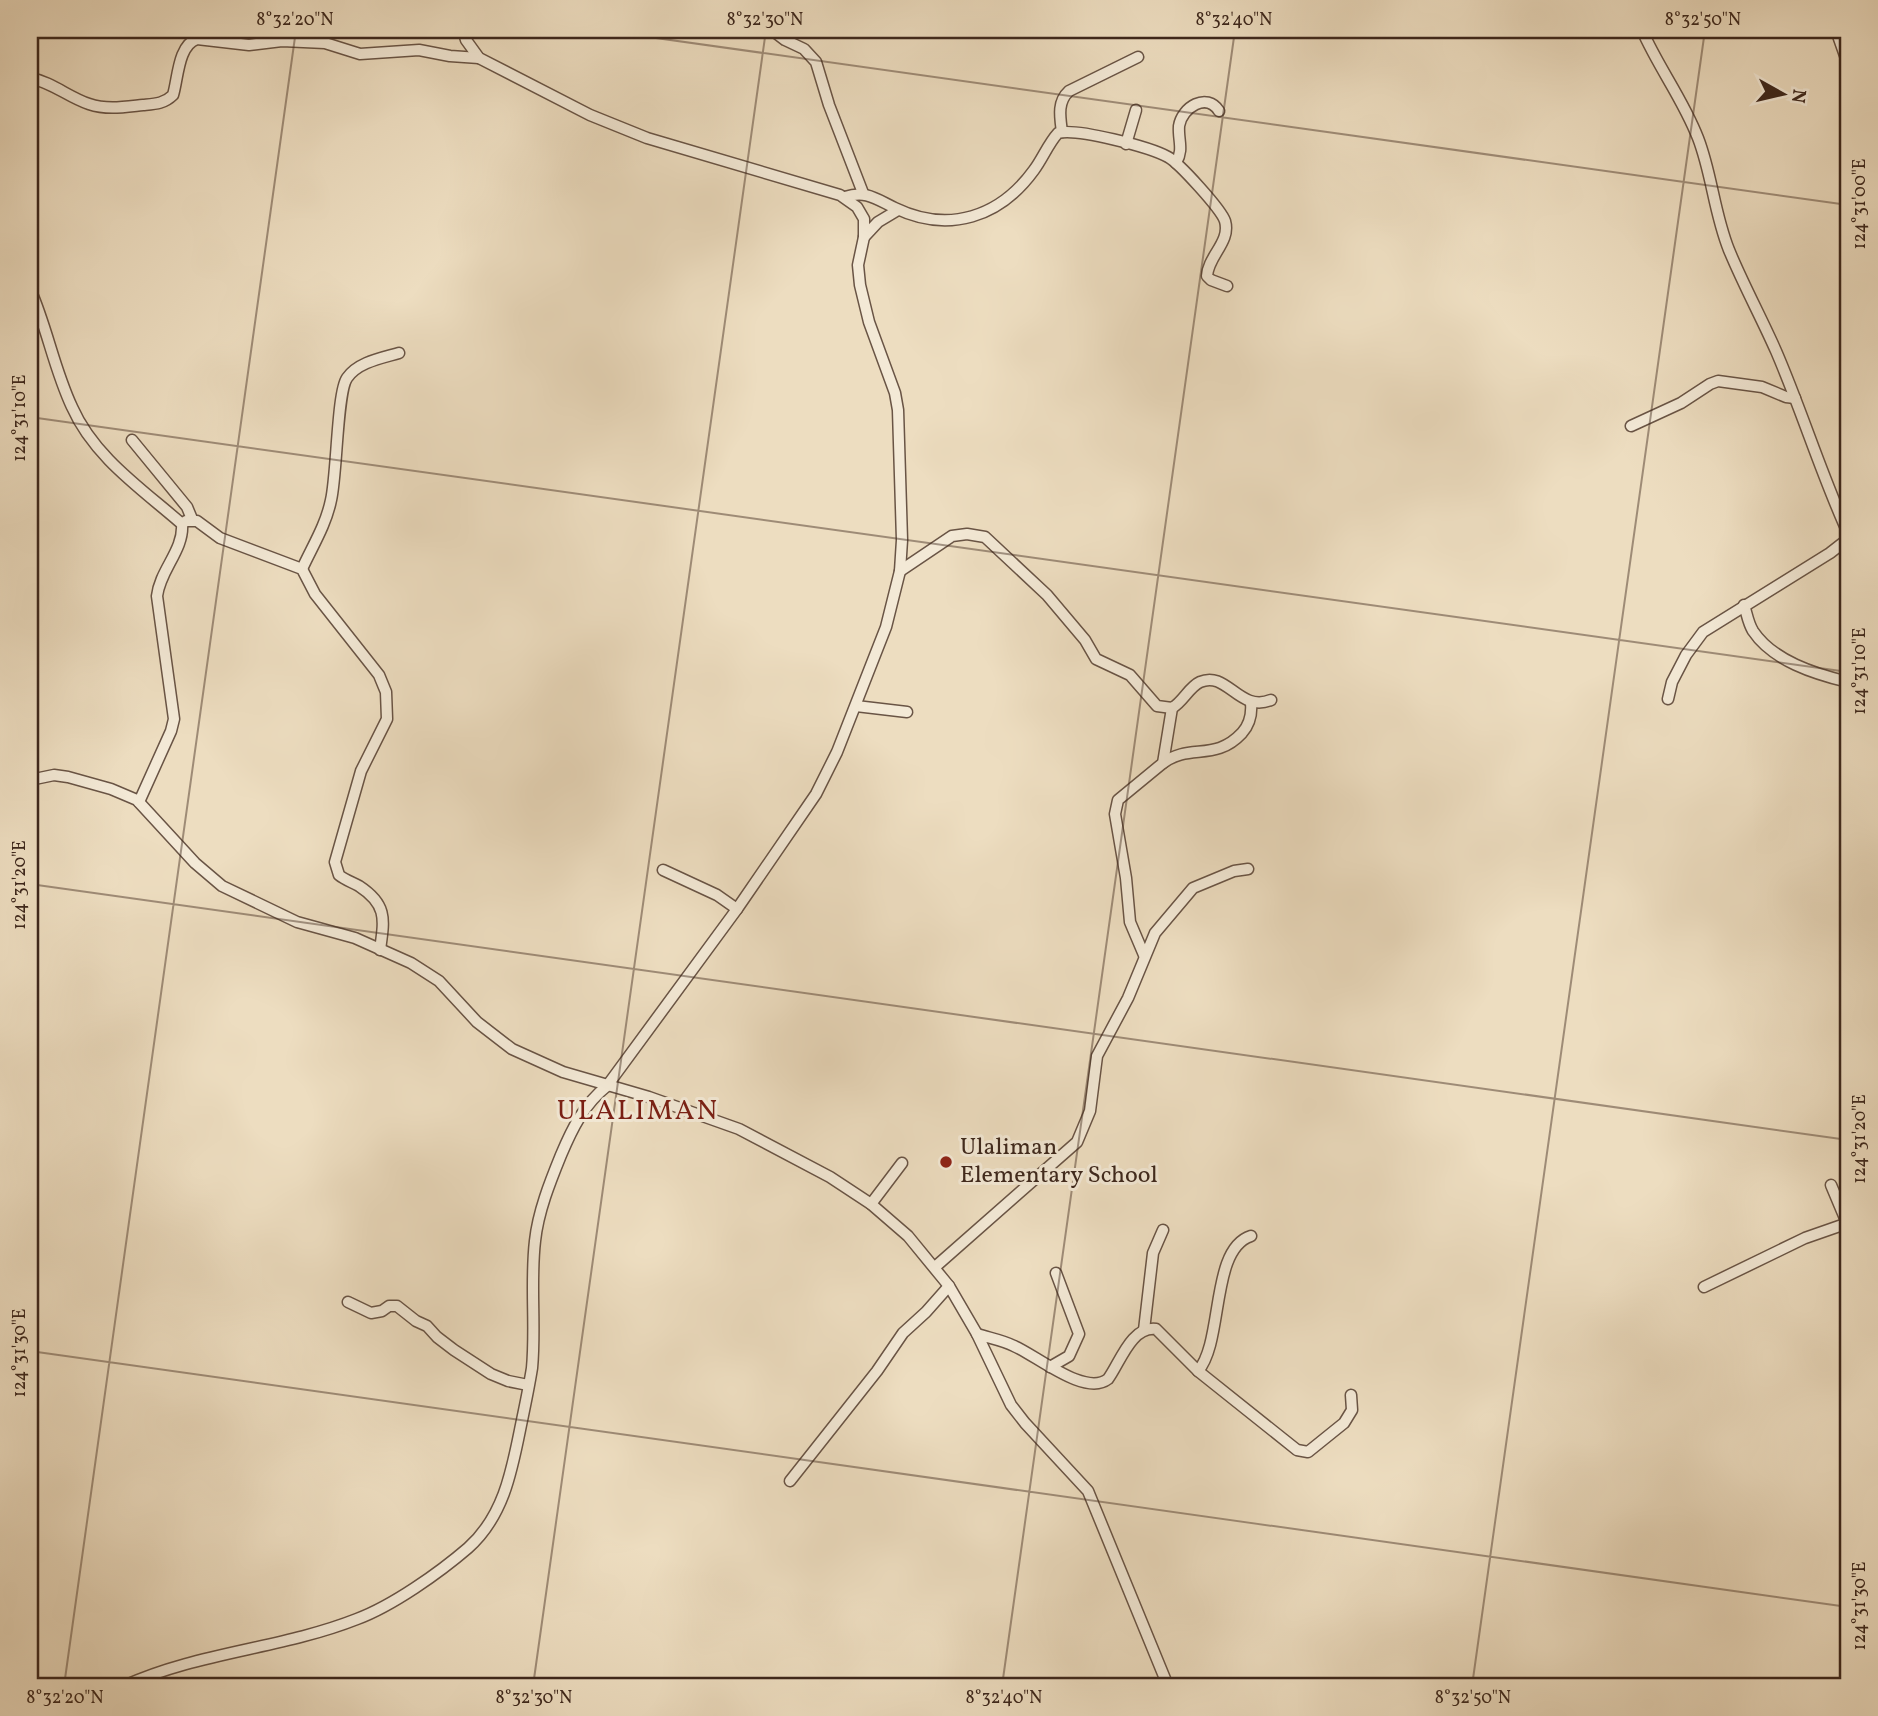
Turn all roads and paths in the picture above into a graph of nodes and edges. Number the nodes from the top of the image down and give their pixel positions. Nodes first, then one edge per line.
1 (463, 30) edge
2 (772, 30) edge
3 (1642, 30) edge
4 (1836, 30) edge
5 (1138, 57) dead end
6 (479, 58) junction
7 (1848, 64) edge
8 (30, 78) edge
9 (1136, 110) dead end
10 (1219, 111) dead end
11 (1062, 132) junction
12 (1126, 144) junction
13 (1176, 163) junction
14 (863, 193) junction
15 (845, 197) junction
16 (898, 209) junction
17 (864, 237) junction
18 (1227, 286) dead end
19 (30, 289) edge
20 (399, 353) dead end
21 (1796, 398) junction
22 (1631, 426) dead end
23 (132, 440) dead end
24 (187, 522) junction
25 (1848, 533) edge
26 (1848, 539) edge
27 (302, 569) junction
28 (900, 571) junction
29 (1744, 605) junction
30 (1848, 682) edge
31 (1668, 699) dead end
32 (1270, 700) dead end
33 (1251, 702) junction
34 (856, 706) junction
35 (1172, 708) junction
36 (907, 712) dead end
37 (1163, 763) junction
38 (30, 780) edge
39 (139, 802) junction
40 (1248, 869) dead end
41 (663, 870) dead end
42 (737, 909) junction
43 (380, 950) junction
44 (1144, 955) junction
45 (607, 1086) junction
46 (902, 1163) dead end
47 (1832, 1185) dead end
48 (871, 1204) junction
49 (1848, 1223) edge
50 (1163, 1230) dead end
51 (1251, 1236) dead end
52 (934, 1267) junction
53 (1056, 1273) dead end
54 (949, 1286) junction
55 (1704, 1287) dead end
56 (348, 1303) dead end
57 (1144, 1330) junction
58 (977, 1334) junction
59 (1050, 1367) junction
60 (1198, 1371) junction
61 (528, 1385) junction
62 (1351, 1395) dead end
63 (790, 1481) dead end
64 (124, 1686) edge
65 (1168, 1686) edge

1 - 6 street
2 - 14 street
3 - 21 street
4 - 7 street
5 - 11 street
6 - 8 street
6 - 15 street
9 - 12 street
10 - 13 street
11 - 12 street
11 - 16 street
12 - 13 street
13 - 18 street
14 - 15 street
14 - 16 street
15 - 17 street
16 - 17 street
17 - 28 street
19 - 24 street
20 - 27 street
21 - 22 street
21 - 25 street
23 - 24 street
24 - 27 street
24 - 39 street
26 - 29 street
27 - 43 street
28 - 34 street
28 - 35 street
29 - 30 street
29 - 31 street
32 - 33 street
33 - 35 street
33 - 37 street
34 - 36 street
34 - 42 street
35 - 37 street
37 - 44 street
38 - 39 street
39 - 43 street
40 - 44 street
41 - 42 street
42 - 45 street
43 - 45 street
44 - 52 street
45 - 48 street
45 - 61 street
46 - 48 street
47 - 49 street
48 - 52 street
49 - 55 street
50 - 57 street
51 - 60 street
52 - 54 street
53 - 59 street
54 - 58 street
54 - 63 street
56 - 61 street
57 - 59 street
57 - 60 street
58 - 59 street
58 - 65 street
60 - 62 street
61 - 64 street

